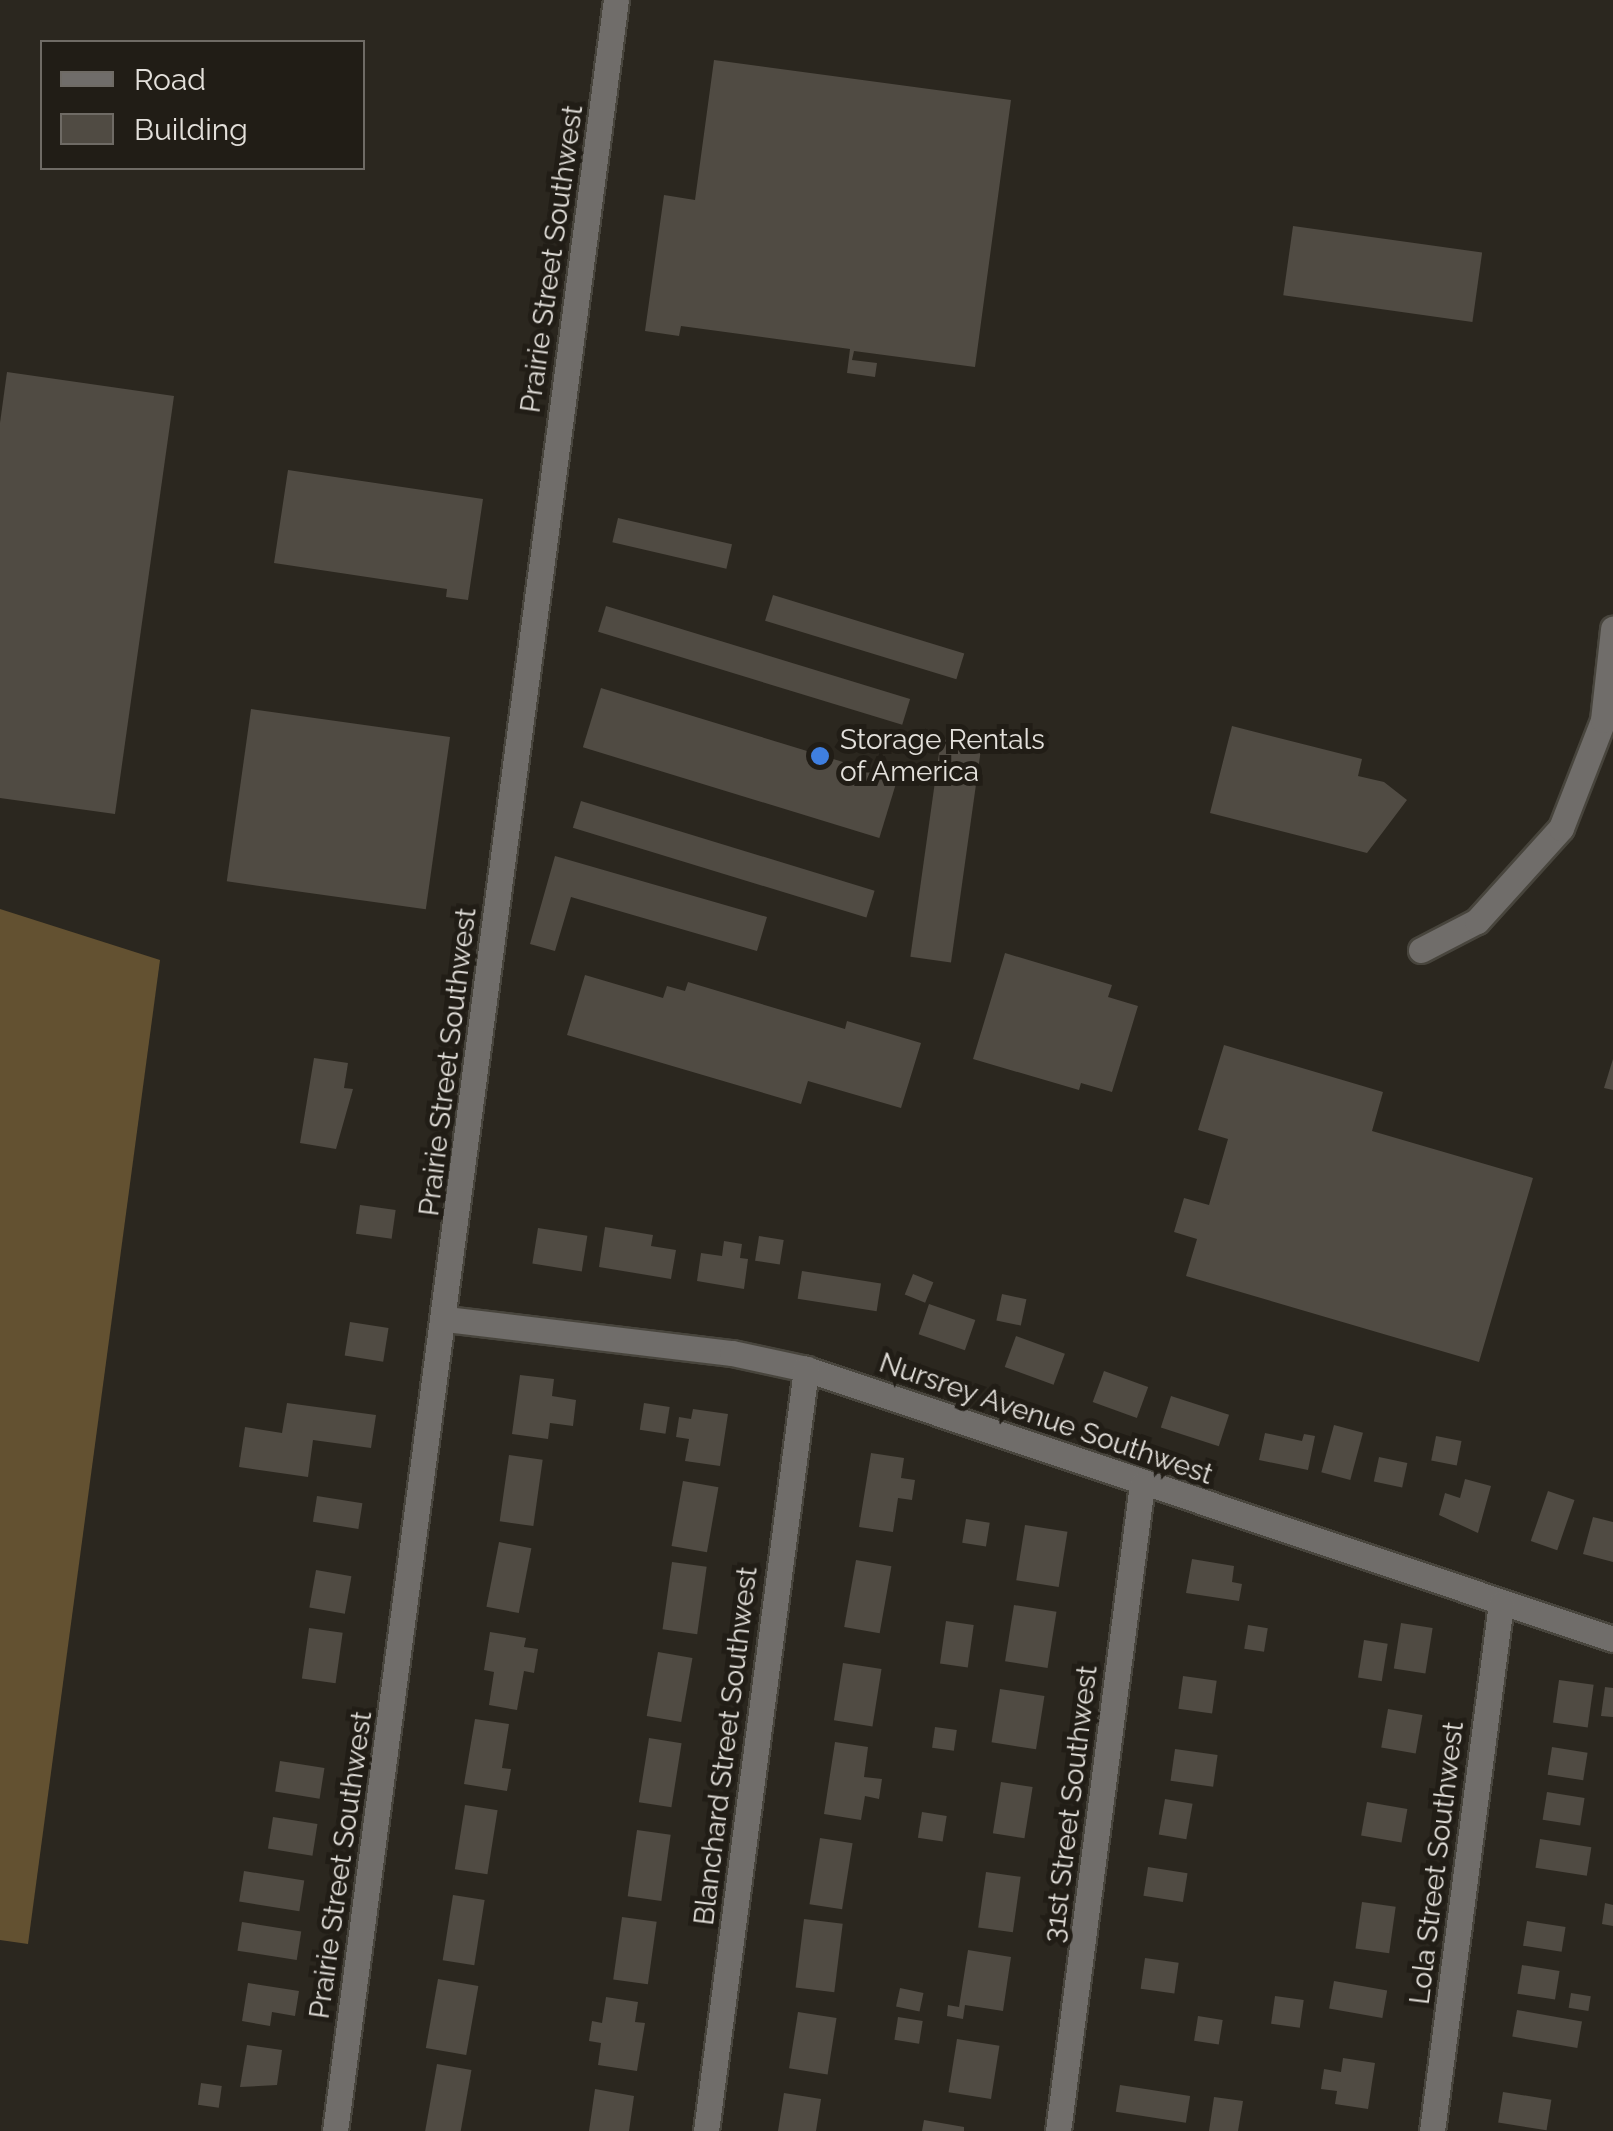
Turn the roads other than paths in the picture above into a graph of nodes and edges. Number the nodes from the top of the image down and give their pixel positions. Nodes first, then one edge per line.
1 (616, 0) edge
2 (1613, 629) edge
3 (1421, 950) dead end
4 (446, 1319) junction
5 (806, 1368) junction
6 (1142, 1484) junction
7 (1501, 1604) junction
8 (1613, 1639) edge
9 (335, 2131) edge
10 (706, 2131) edge
11 (1058, 2131) edge
12 (1432, 2131) edge

1 - 4 street, Prairie Street Southwest
2 - 3 street
4 - 5 street, Nursrey Avenue Southwest
4 - 9 street, Prairie Street Southwest
5 - 6 street, Nursrey Avenue Southwest
5 - 10 street, Blanchard Street Southwest
6 - 7 street, Nursrey Avenue Southwest
6 - 11 street, 31st Street Southwest
7 - 8 street, Nursrey Avenue Southwest
7 - 12 street, Lola Street Southwest

